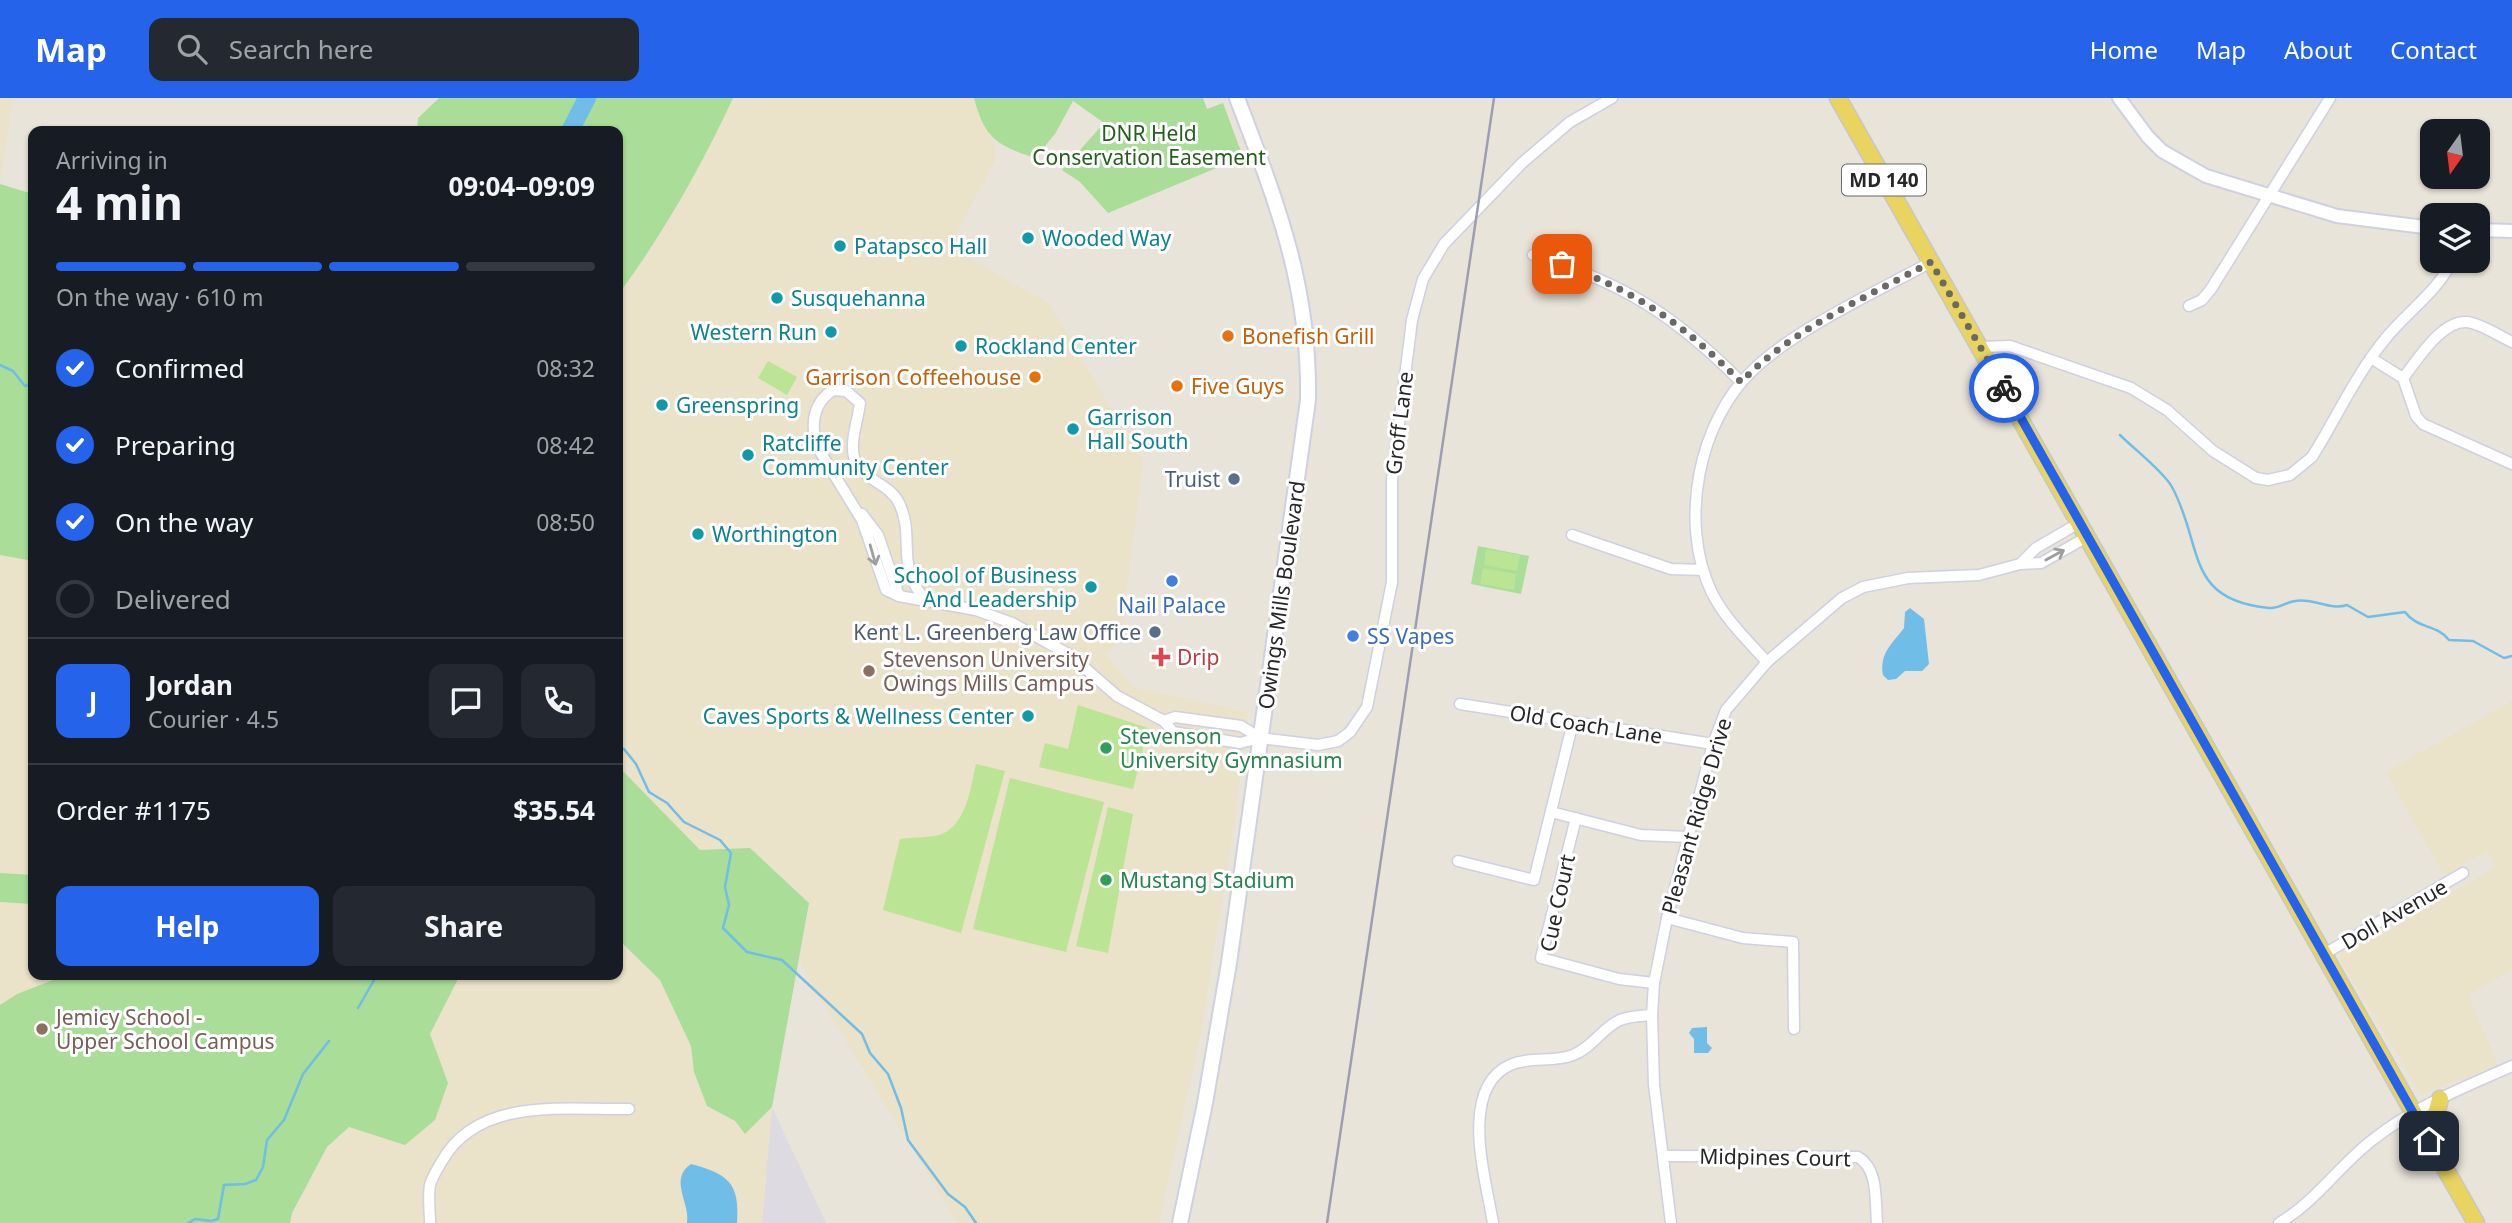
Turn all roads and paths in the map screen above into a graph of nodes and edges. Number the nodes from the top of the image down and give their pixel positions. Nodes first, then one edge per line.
1 (1237, 98) edge
2 (1612, 98) edge
3 (1838, 98) edge
4 (2119, 98) edge
5 (2330, 98) edge
6 (2268, 197) junction
7 (2420, 226) edge
8 (2490, 230) edge
9 (2512, 231) edge
10 (1533, 255) dead end
11 (1931, 262) junction
12 (2445, 273) edge
13 (2189, 306) dead end
14 (2512, 342) edge
15 (1980, 347) junction
16 (2371, 358) junction
17 (2403, 378) junction
18 (1741, 382) junction
19 (2512, 464) edge
20 (2083, 530) junction
21 (1572, 535) dead end
22 (2020, 564) junction
23 (1703, 570) junction
24 (926, 600) junction
25 (1767, 662) junction
26 (1460, 704) dead end
27 (1198, 720) junction
28 (1164, 721) junction
29 (1573, 722) junction
30 (1195, 736) junction
31 (1260, 738) junction
32 (1713, 744) junction
33 (1550, 812) junction
34 (1576, 818) junction
35 (1688, 837) junction
36 (1458, 861) dead end
37 (2463, 873) dead end
38 (1667, 918) junction
39 (2324, 954) junction
40 (1654, 984) junction
41 (1651, 1015) junction
42 (1794, 1029) dead end
43 (2512, 1066) edge
44 (2440, 1098) junction
45 (629, 1109) dead end
46 (2413, 1113) junction
47 (2429, 1141) junction
48 (1663, 1156) junction
49 (430, 1223) edge
50 (1180, 1223) edge
51 (1493, 1223) edge
52 (1671, 1223) edge
53 (1877, 1223) edge
54 (2279, 1223) edge
55 (2476, 1223) edge

1 - 31 main road, Owings Mills Boulevard
2 - 31 street, Groff Lane
3 - 11 main road, MD 140
4 - 6 street
5 - 6 street
6 - 7 street
6 - 13 street
8 - 9 street
10 - 18 street
11 - 15 main road, MD 140
11 - 18 street
12 - 16 street
14 - 17 street
15 - 16 street
15 - 20 main road, MD 140
16 - 17 street
17 - 19 street
18 - 23 street
20 - 22 street, Pleasant Ridge Drive
22 -> 20 street, Pleasant Ridge Drive
20 - 39 main road, MD 140
21 - 23 street
22 - 25 street, Pleasant Ridge Drive
23 - 25 street
24 - 24 street
24 - 28 street
25 - 32 street, Pleasant Ridge Drive
26 - 29 street, Old Coach Lane
27 - 28 street
27 - 30 street
27 - 31 street
28 - 30 street
29 - 32 street, Old Coach Lane
29 - 33 street
30 - 31 street
31 - 50 main road, Owings Mills Boulevard
32 - 35 street, Pleasant Ridge Drive
33 - 34 street
33 - 36 street
34 - 35 street
34 - 40 street, Cue Court
35 - 38 street, Pleasant Ridge Drive
37 - 39 street, Doll Avenue
38 - 40 street, Pleasant Ridge Drive
38 - 42 street
39 - 46 main road, MD 140
40 - 41 street, Pleasant Ridge Drive
41 - 48 street, Pleasant Ridge Drive
41 - 51 street
43 - 44 street
44 - 46 street
44 - 47 main road
45 - 49 street
46 - 47 main road, MD 140
46 - 54 street
47 - 55 main road, MD 140
48 - 52 street, Pleasant Ridge Drive
48 - 53 street, Midpines Court

